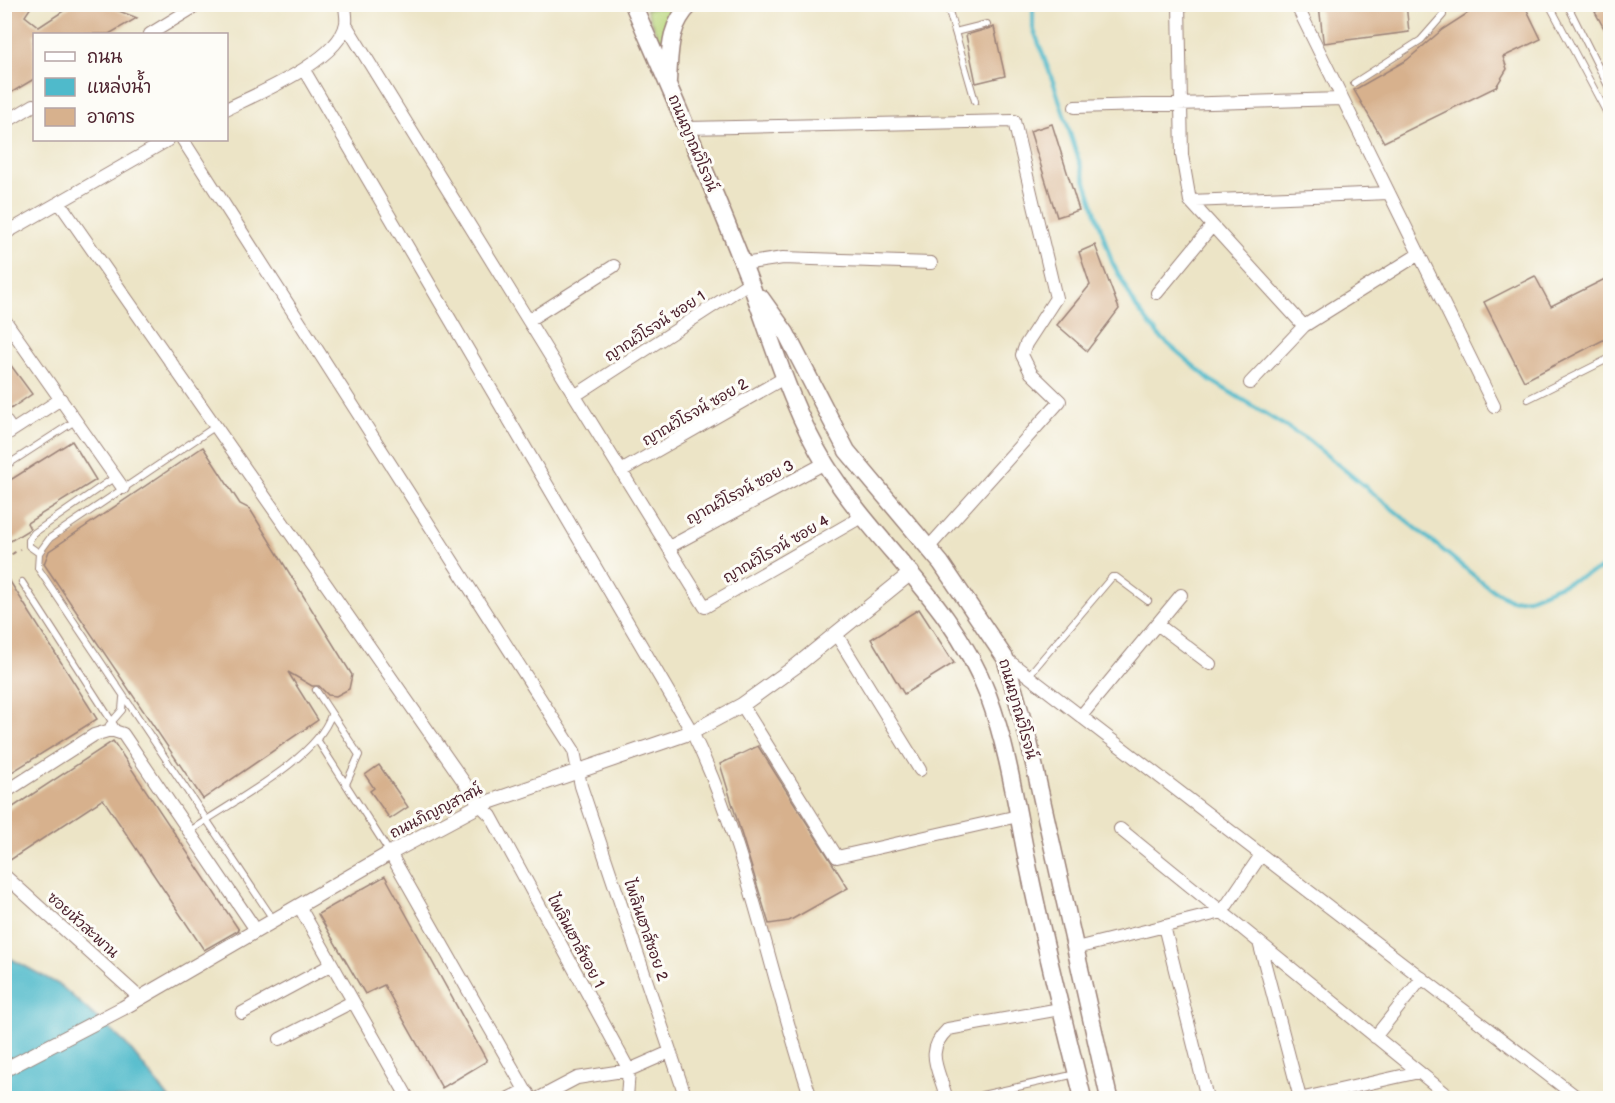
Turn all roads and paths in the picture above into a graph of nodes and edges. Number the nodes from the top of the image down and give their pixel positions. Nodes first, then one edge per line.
1 (199, 4) edge
2 (345, 4) edge
3 (633, 4) edge
4 (691, 4) edge
5 (947, 4) edge
6 (1179, 4) edge
7 (1217, 4) edge
8 (1296, 4) edge
9 (1443, 4) edge
10 (1549, 4) edge
11 (1567, 4) edge
12 (1194, 5) edge
13 (987, 24) dead end
14 (346, 25) junction
15 (956, 32) junction
16 (152, 33) edge
17 (304, 70) junction
18 (1354, 83) dead end
19 (668, 84) junction
20 (1611, 90) edge
21 (1342, 99) junction
22 (975, 101) dead end
23 (1182, 102) junction
24 (33, 106) edge
25 (1075, 106) dead end
26 (228, 108) edge
27 (1611, 119) edge
28 (4, 123) edge
29 (687, 128) junction
30 (166, 141) edge
31 (184, 141) edge
32 (1389, 193) junction
33 (59, 201) junction
34 (1190, 201) junction
35 (1212, 226) junction
36 (4, 234) edge
37 (1419, 254) junction
38 (931, 263) dead end
39 (743, 264) junction
40 (614, 266) dead end
41 (750, 282) junction
42 (1157, 293) dead end
43 (4, 319) edge
44 (529, 320) junction
45 (1304, 327) junction
46 (1611, 357) edge
47 (784, 378) junction
48 (1250, 382) dead end
49 (576, 395) junction
50 (61, 399) junction
51 (1528, 399) dead end
52 (1494, 406) dead end
53 (4, 419) edge
54 (75, 421) junction
55 (216, 426) junction
56 (8, 433) edge
57 (825, 463) junction
58 (4, 467) edge
59 (621, 471) junction
60 (115, 477) junction
61 (123, 488) junction
62 (862, 516) junction
63 (28, 543) junction
64 (669, 547) junction
65 (928, 548) junction
66 (39, 553) junction
67 (4, 559) edge
68 (912, 572) junction
69 (22, 582) dead end
70 (1181, 595) dead end
71 (1148, 601) dead end
72 (1157, 624) junction
73 (837, 634) junction
74 (1005, 658) junction
75 (1210, 664) dead end
76 (1028, 676) junction
77 (316, 690) dead end
78 (123, 697) junction
79 (742, 705) junction
80 (332, 715) junction
81 (1081, 716) junction
82 (115, 726) junction
83 (692, 732) junction
84 (318, 741) junction
85 (920, 770) dead end
86 (578, 772) junction
87 (346, 784) junction
88 (4, 793) edge
89 (480, 805) junction
90 (1018, 816) junction
91 (205, 820) junction
92 (1120, 829) dead end
93 (190, 831) junction
94 (390, 853) junction
95 (1261, 855) junction
96 (4, 875) edge
97 (299, 906) junction
98 (1222, 912) junction
99 (273, 920) junction
100 (1164, 926) junction
101 (256, 930) junction
102 (1259, 942) junction
103 (1076, 948) junction
104 (331, 965) junction
105 (1422, 978) junction
106 (140, 998) junction
107 (352, 1002) junction
108 (1060, 1009) junction
109 (242, 1013) dead end
110 (1375, 1037) junction
111 (280, 1039) dead end
112 (670, 1052) junction
113 (4, 1070) edge
114 (628, 1070) junction
115 (1419, 1072) junction
116 (1076, 1074) junction
117 (982, 1095) dead end
118 (527, 1096) edge
119 (408, 1098) edge
120 (509, 1098) edge
121 (539, 1098) edge
122 (627, 1098) edge
123 (686, 1098) edge
124 (812, 1098) edge
125 (940, 1098) edge
126 (1083, 1098) edge
127 (1109, 1098) edge
128 (1207, 1098) edge
129 (1302, 1098) edge
130 (1451, 1098) edge
131 (1578, 1098) edge

1 - 16 street
2 - 14 street
3 - 19 main road, ถนนญาณวิโรจน์
4 - 19 main road
5 - 15 lane
6 - 23 street
7 - 12 path
8 - 21 street
9 - 18 lane
10 - 27 lane
11 - 20 lane
13 - 15 lane
14 - 17 street
14 - 44 street
15 - 22 lane
17 - 26 street
17 - 83 street
19 - 29 main road, ถนนญาณวิโรจน์
21 - 23 street
21 - 32 street
23 - 25 street
23 - 34 street
24 - 28 street
29 - 39 main road, ถนนญาณวิโรจน์
29 - 65 street
30 - 33 street
31 - 86 street, ไพลินเฮาส์ซอย 2
32 - 34 street
32 - 37 street
33 - 36 street
33 - 55 street, ไพลินเฮาส์ซอย 1
34 - 35 street
35 - 42 street
35 - 45 street
37 - 45 street
37 - 52 street
38 - 39 street
39 - 41 main road, ถนนญาณวิโรจน์
40 - 44 street
41 - 47 main road, ถนนญาณวิโรจน์
41 - 49 street, ญาณวิโรจน์ ซอย 1
41 - 65 main road, ถนนญาณวิโรจน์
43 - 50 street
44 - 49 street
45 - 48 street
46 - 51 lane
47 - 57 main road, ถนนญาณวิโรจน์
47 - 59 street, ญาณวิโรจน์ ซอย 2
49 - 59 street
50 - 54 street
50 - 56 street
53 - 56 street
54 - 58 lane
54 - 60 street
55 - 61 lane
55 - 89 street, ไพลินเฮาส์ซอย 1
57 - 62 main road, ถนนญาณวิโรจน์
57 - 64 street, ญาณวิโรจน์ ซอย 3
59 - 64 street
60 - 61 street
60 - 63 lane
61 - 66 lane
62 - 64 street, ญาณวิโรจน์ ซอย 4
62 - 68 main road, ถนนญาณวิโรจน์
63 - 66 lane
63 - 67 path
65 - 68 main road
65 - 74 main road, ถนนญาณวิโรจน์
66 - 78 lane
68 - 73 street, ถนนภิญญสาสน์
68 - 90 main road, ถนนญาณวิโรจน์
69 - 82 lane
70 - 72 street
71 - 76 lane
72 - 75 street
72 - 81 street
73 - 79 street, ถนนภิญญสาสน์
73 - 85 street
74 - 76 street
74 - 103 main road, ถนนญาณวิโรจน์
76 - 81 street
77 - 80 lane
78 - 82 lane
78 - 91 lane
79 - 83 street, ถนนภิญญสาสน์
79 - 90 street
80 - 84 lane
80 - 87 lane
81 - 95 street
82 - 88 street
82 - 93 street
83 - 86 street, ถนนภิญญสาสน์
83 - 124 street
84 - 87 lane
84 - 91 lane
86 - 89 street, ถนนภิญญสาสน์
86 - 112 street, ไพลินเฮาส์ซอย 2
87 - 94 lane
89 - 94 street, ถนนภิญญสาสน์
89 - 114 street, ไพลินเฮาส์ซอย 1
90 - 108 main road, ถนนญาณวิโรจน์
91 - 93 lane
91 - 99 lane
92 - 98 street
93 - 101 street
94 - 97 street, ถนนภิญญสาสน์
94 - 118 street
95 - 98 street
95 - 105 street
96 - 106 street, ซอยหัวสะพาน
97 - 99 street, ถนนภิญญสาสน์
97 - 104 street
98 - 100 street
98 - 102 street
99 - 101 street, ถนนภิญญสาสน์
100 - 103 street
100 - 128 street
101 - 106 street, ถนนภิญญสาสน์
102 - 110 street
102 - 129 street
103 - 127 main road, ถนนญาณวิโรจน์
104 - 107 street
104 - 109 street
105 - 110 street
105 - 131 street
106 - 113 street, ถนนภิญญสาสน์
107 - 111 street
107 - 119 street
108 - 116 main road, ถนนญาณวิโรจน์
108 - 125 street
110 - 115 street
112 - 114 street
112 - 123 street, ไพลินเฮาส์ซอย 2
114 - 121 street
114 - 122 street
115 - 129 street
115 - 130 street
116 - 117 lane
116 - 126 main road, ถนนญาณวิโรจน์
118 - 120 street

